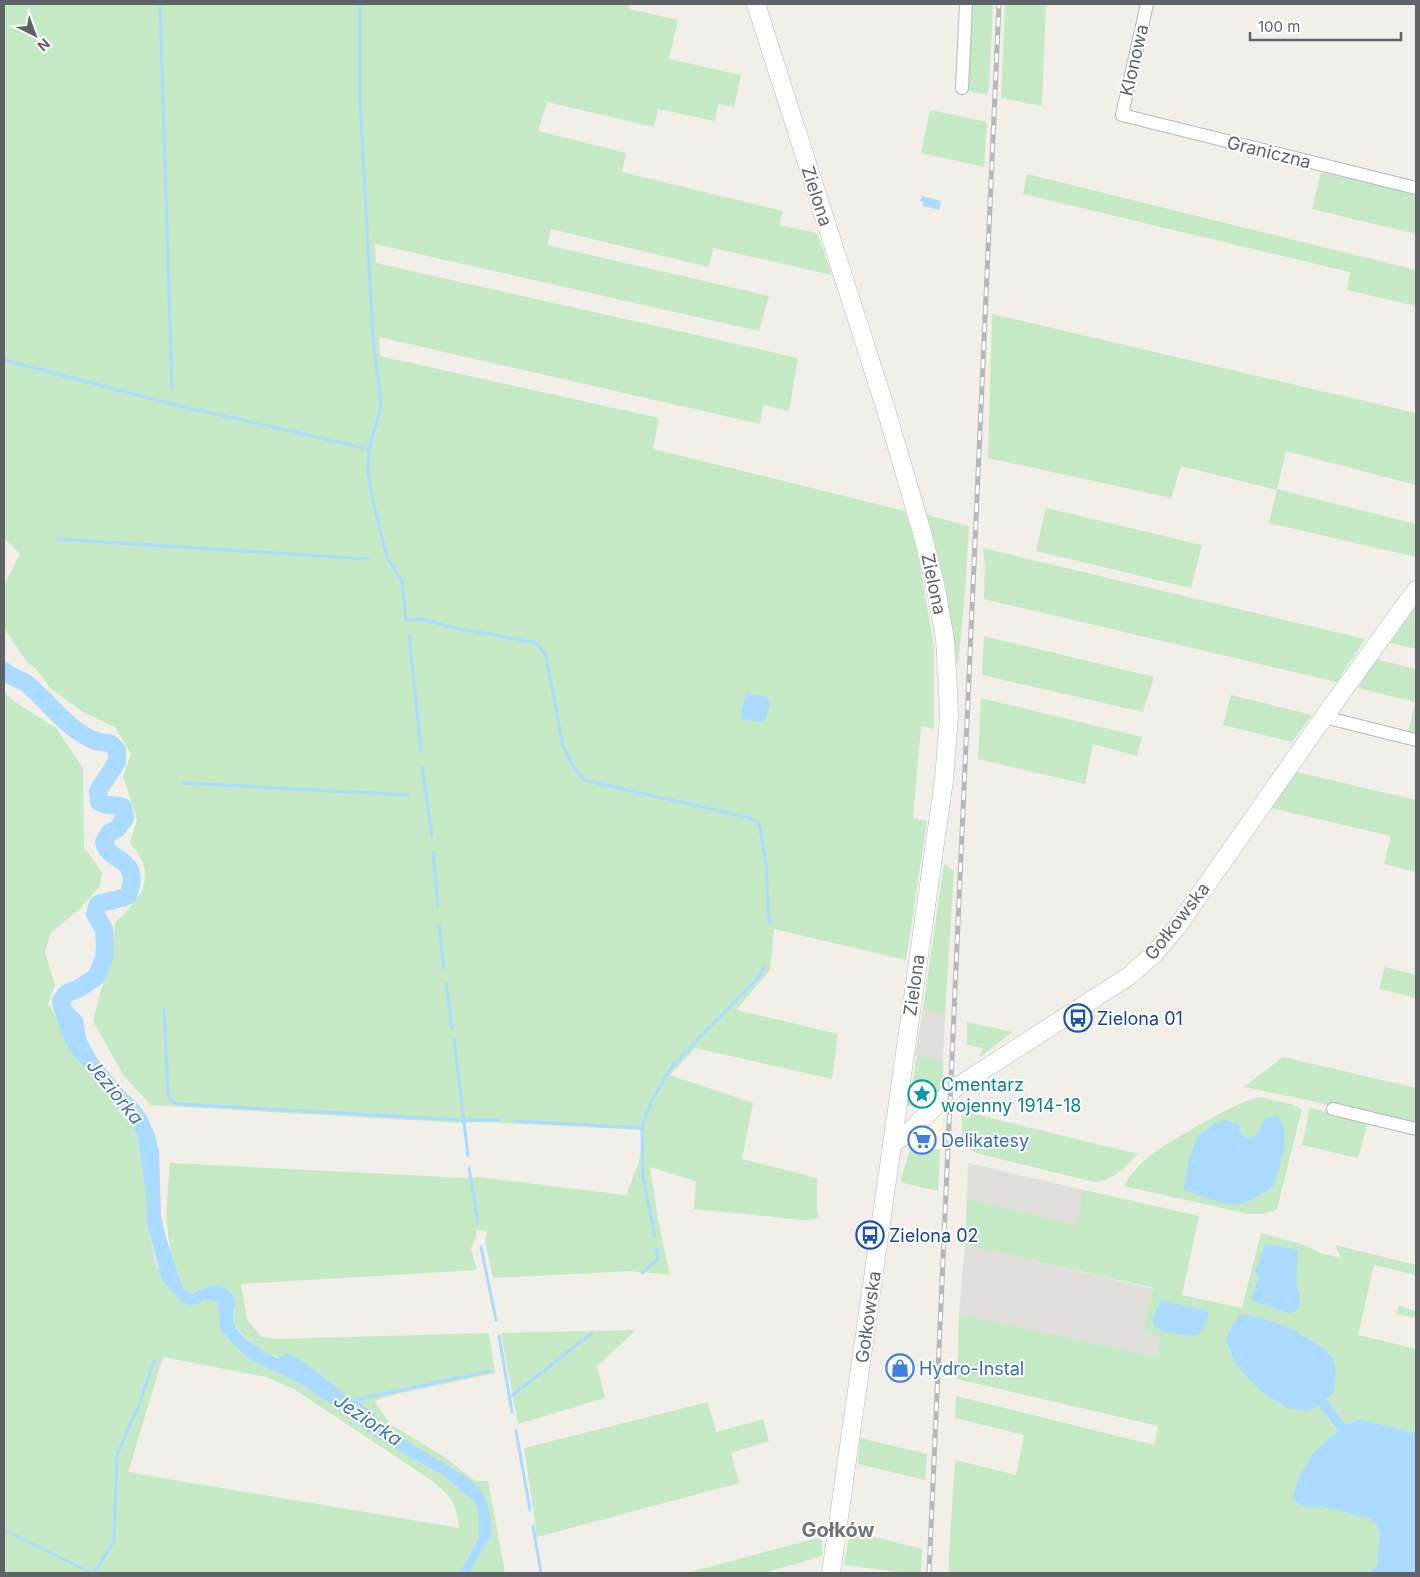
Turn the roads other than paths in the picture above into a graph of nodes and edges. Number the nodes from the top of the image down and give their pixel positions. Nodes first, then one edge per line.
1 (756, 4) edge
2 (966, 4) edge
3 (1147, 4) edge
4 (962, 88) dead end
5 (1122, 115) joint
6 (1416, 188) edge
7 (1416, 590) edge
8 (1324, 717) junction
9 (1416, 740) edge
10 (1333, 1109) dead end
11 (1416, 1129) edge
12 (892, 1144) junction
13 (831, 1573) edge

1 - 12 street, Zielona
2 - 4 street
3 - 5 street, Klonowa
5 - 6 street, Graniczna
7 - 8 street, Gołkowska
8 - 9 street
8 - 12 street, Gołkowska
10 - 11 street
12 - 13 street, Gołkowska

